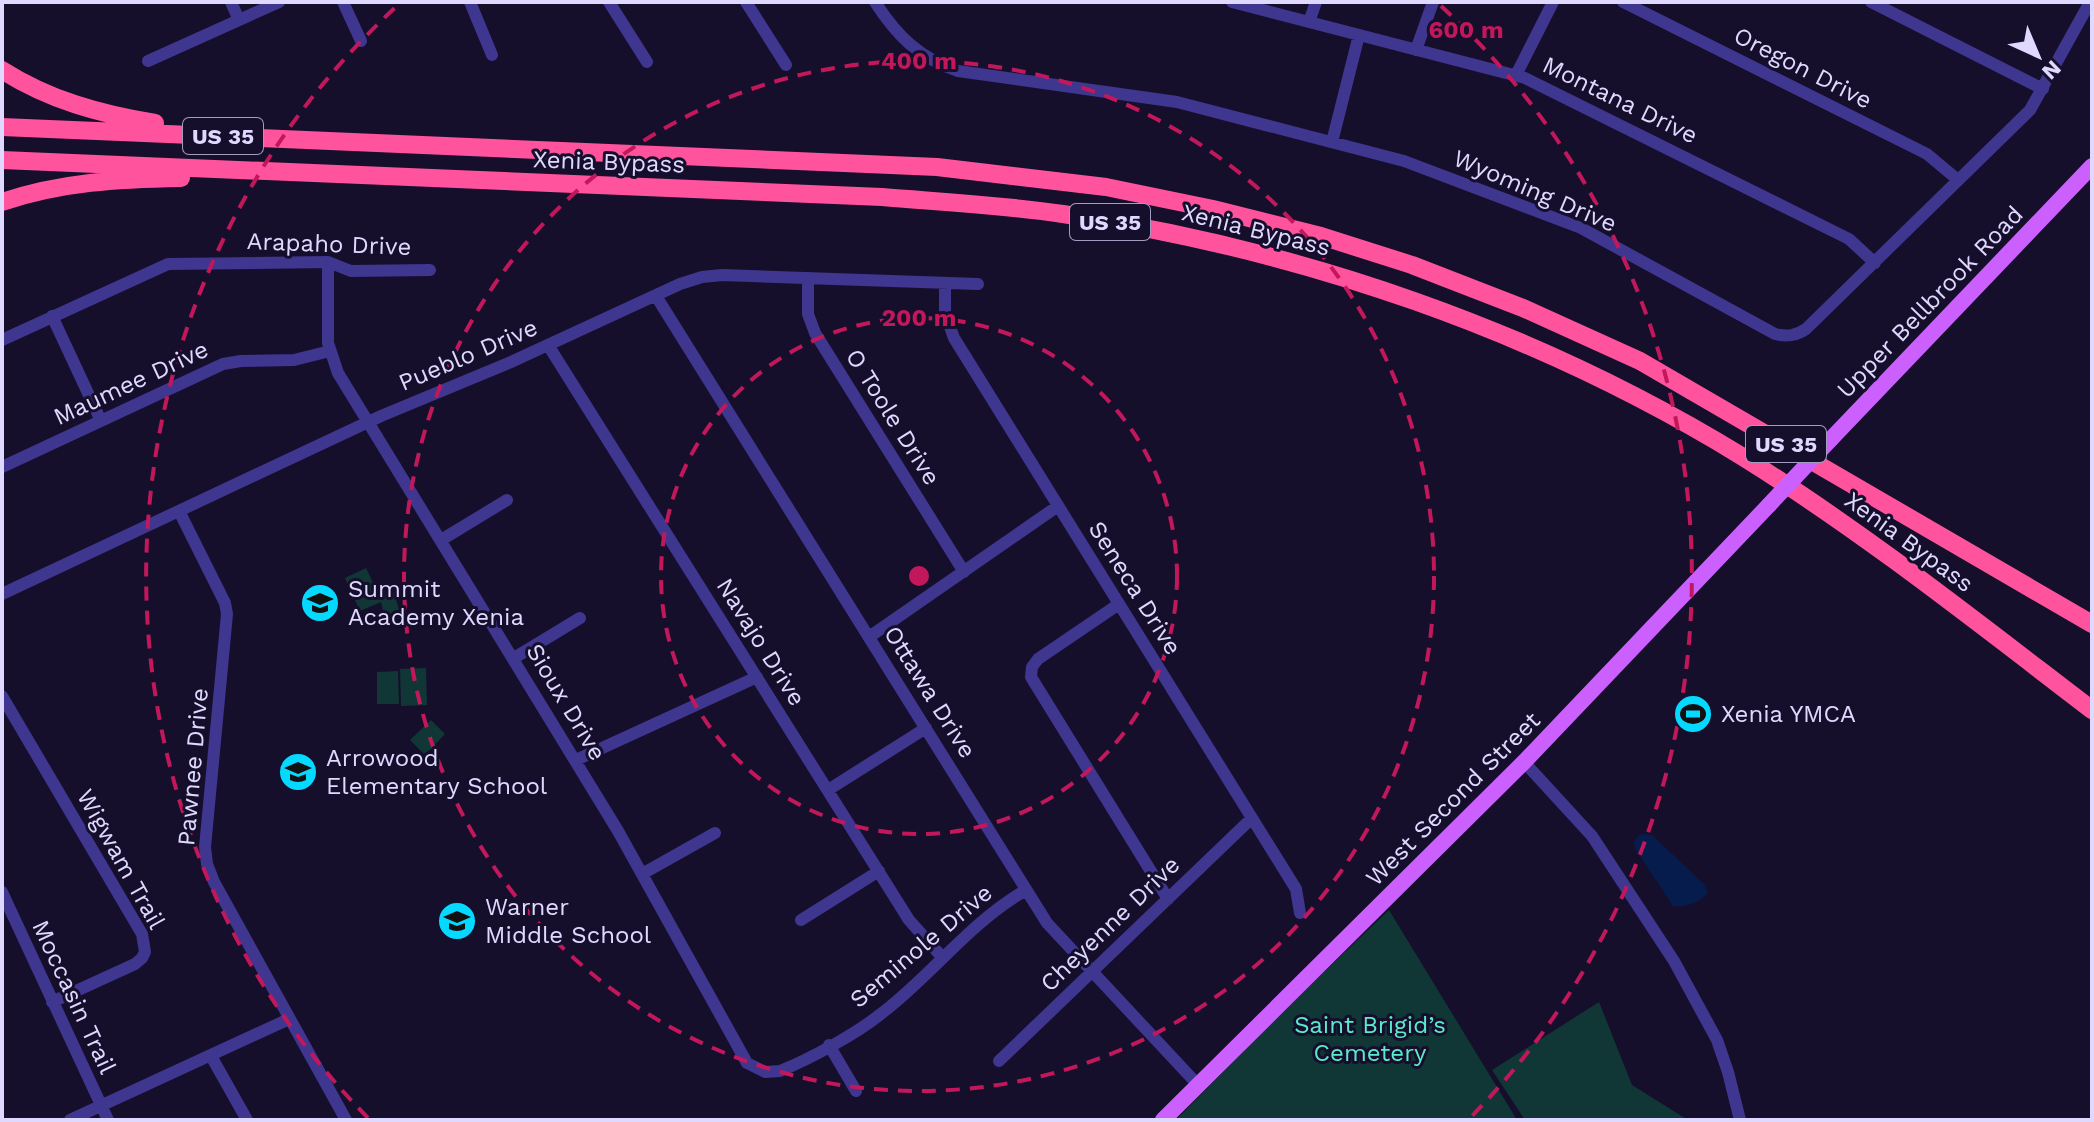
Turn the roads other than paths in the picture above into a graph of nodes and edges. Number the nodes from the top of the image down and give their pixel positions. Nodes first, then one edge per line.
1 (231, 2) edge
2 (279, 2) edge
3 (343, 2) edge
4 (470, 2) edge
5 (609, 2) edge
6 (746, 2) edge
7 (875, 2) edge
8 (1232, 2) edge
9 (1316, 2) edge
10 (1433, 2) edge
11 (1553, 2) edge
12 (1623, 2) edge
13 (1871, 2) edge
14 (2087, 5) edge
15 (239, 20) junction
16 (1309, 22) junction
17 (1359, 35) junction
18 (361, 41) dead end
19 (1416, 50) junction
20 (492, 55) dead end
21 (148, 61) dead end
22 (647, 62) dead end
23 (786, 65) dead end
24 (2, 70) edge
25 (1516, 75) junction
26 (2043, 89) junction
27 (2, 127) edge
28 (1332, 142) junction
29 (444, 146) junction
30 (2, 160) edge
31 (2092, 166) edge
32 (1958, 180) junction
33 (570, 184) junction
34 (2, 202) edge
35 (328, 262) junction
36 (1875, 263) junction
37 (430, 270) dead end
38 (808, 278) junction
39 (945, 283) junction
40 (978, 284) dead end
41 (656, 296) junction
42 (52, 316) junction
43 (2, 340) edge
44 (548, 345) junction
45 (330, 351) junction
46 (101, 421) junction
47 (369, 422) junction
48 (2, 467) edge
49 (507, 500) dead end
50 (1769, 505) joint
51 (1058, 506) junction
52 (179, 511) junction
53 (441, 540) junction
54 (964, 572) junction
55 (2, 594) edge
56 (1119, 604) junction
57 (580, 618) dead end
58 (2092, 624) edge
59 (869, 637) junction
60 (514, 658) junction
61 (757, 677) junction
62 (2, 696) edge
63 (2092, 710) edge
64 (926, 728) junction
65 (576, 760) junction
66 (1524, 762) junction
67 (828, 790) junction
68 (1252, 818) junction
69 (715, 833) dead end
70 (879, 871) junction
71 (642, 874) junction
72 (1026, 890) junction
73 (2, 892) edge
74 (1168, 899) junction
75 (1300, 913) dead end
76 (801, 920) dead end
77 (942, 957) junction
78 (1091, 972) junction
79 (52, 1002) junction
80 (289, 1019) junction
81 (829, 1045) junction
82 (211, 1056) junction
83 (999, 1061) dead end
84 (759, 1070) joint
85 (1199, 1086) junction
86 (856, 1091) dead end
87 (100, 1106) junction
88 (70, 1120) edge
89 (108, 1120) edge
90 (247, 1120) edge
91 (346, 1120) edge
92 (1163, 1120) edge
93 (1740, 1120) edge

1 - 15 street
2 - 15 street
3 - 18 street
4 - 20 street
5 - 22 street
6 - 23 street
7 - 28 street, Wyoming Drive
8 - 16 street, Montana Drive
9 - 16 street
10 - 19 street
11 - 25 street
12 - 32 street, Oregon Drive
13 - 26 street
14 - 26 street, Wyoming Drive
15 - 21 street
16 - 17 street, Montana Drive
17 - 19 street, Montana Drive
17 - 28 street
19 - 25 street, Montana Drive
24 - 29 highway
25 - 36 street, Montana Drive
26 - 32 street, Wyoming Drive
27 - 29 highway, Xenia Bypass / US 35
28 - 36 street, Wyoming Drive
29 - 58 highway, Xenia Bypass / US 35
30 - 33 highway, Xenia Bypass / US 35
31 - 50 main road, Upper Bellbrook Road, bridge
32 - 36 street, Wyoming Drive
33 - 34 highway
33 - 63 highway, Xenia Bypass / US 35
35 - 37 street, Arapaho Drive
35 - 42 street, Arapaho Drive
35 - 45 street, Sioux Drive
38 - 39 street, Pueblo Drive
38 - 41 street, Pueblo Drive
38 - 54 street, O Toole Drive
39 - 40 street, Pueblo Drive
39 - 51 street, Seneca Drive
41 - 44 street, Pueblo Drive
41 - 59 street, Ottawa Drive
42 - 43 street, Arapaho Drive
42 - 46 street
44 - 47 street, Pueblo Drive
44 - 61 street, Navajo Drive
45 - 46 street, Maumee Drive
45 - 47 street, Sioux Drive
46 - 48 street, Maumee Drive
47 - 52 street, Pueblo Drive
47 - 53 street, Sioux Drive
49 - 53 street
50 - 66 main road, West Second Street
51 - 54 street
51 - 56 street, Seneca Drive
52 - 55 street, Pueblo Drive
52 - 80 street, Pawnee Drive
53 - 60 street, Sioux Drive
54 - 59 street
56 - 68 street, Seneca Drive
56 - 74 street
57 - 60 street
59 - 64 street, Ottawa Drive
60 - 65 street, Sioux Drive
61 - 65 street
61 - 67 street, Navajo Drive
62 - 79 street, Wigwam Trail
64 - 67 street
64 - 72 street, Ottawa Drive
65 - 71 street, Sioux Drive
66 - 85 main road, West Second Street
66 - 93 street
67 - 70 street, Navajo Drive
68 - 74 street, Cheyenne Drive
68 - 75 street, Seneca Drive
69 - 71 street
70 - 76 street
70 - 77 street, Navajo Drive
71 - 84 street, Sioux Drive
72 - 77 street, Seminole Drive
72 - 78 street, Ottawa Drive
73 - 79 street, Moccasin Trail
74 - 78 street, Cheyenne Drive
77 - 81 street, Seminole Drive
78 - 83 street, Cheyenne Drive
78 - 85 street, Ottawa Drive
79 - 87 street, Moccasin Trail
80 - 82 street
80 - 91 street, Pawnee Drive
81 - 84 street, Seminole Drive
81 - 86 street
82 - 87 street
82 - 90 street
85 - 92 main road, West Second Street
87 - 88 street
87 - 89 street, Moccasin Trail

